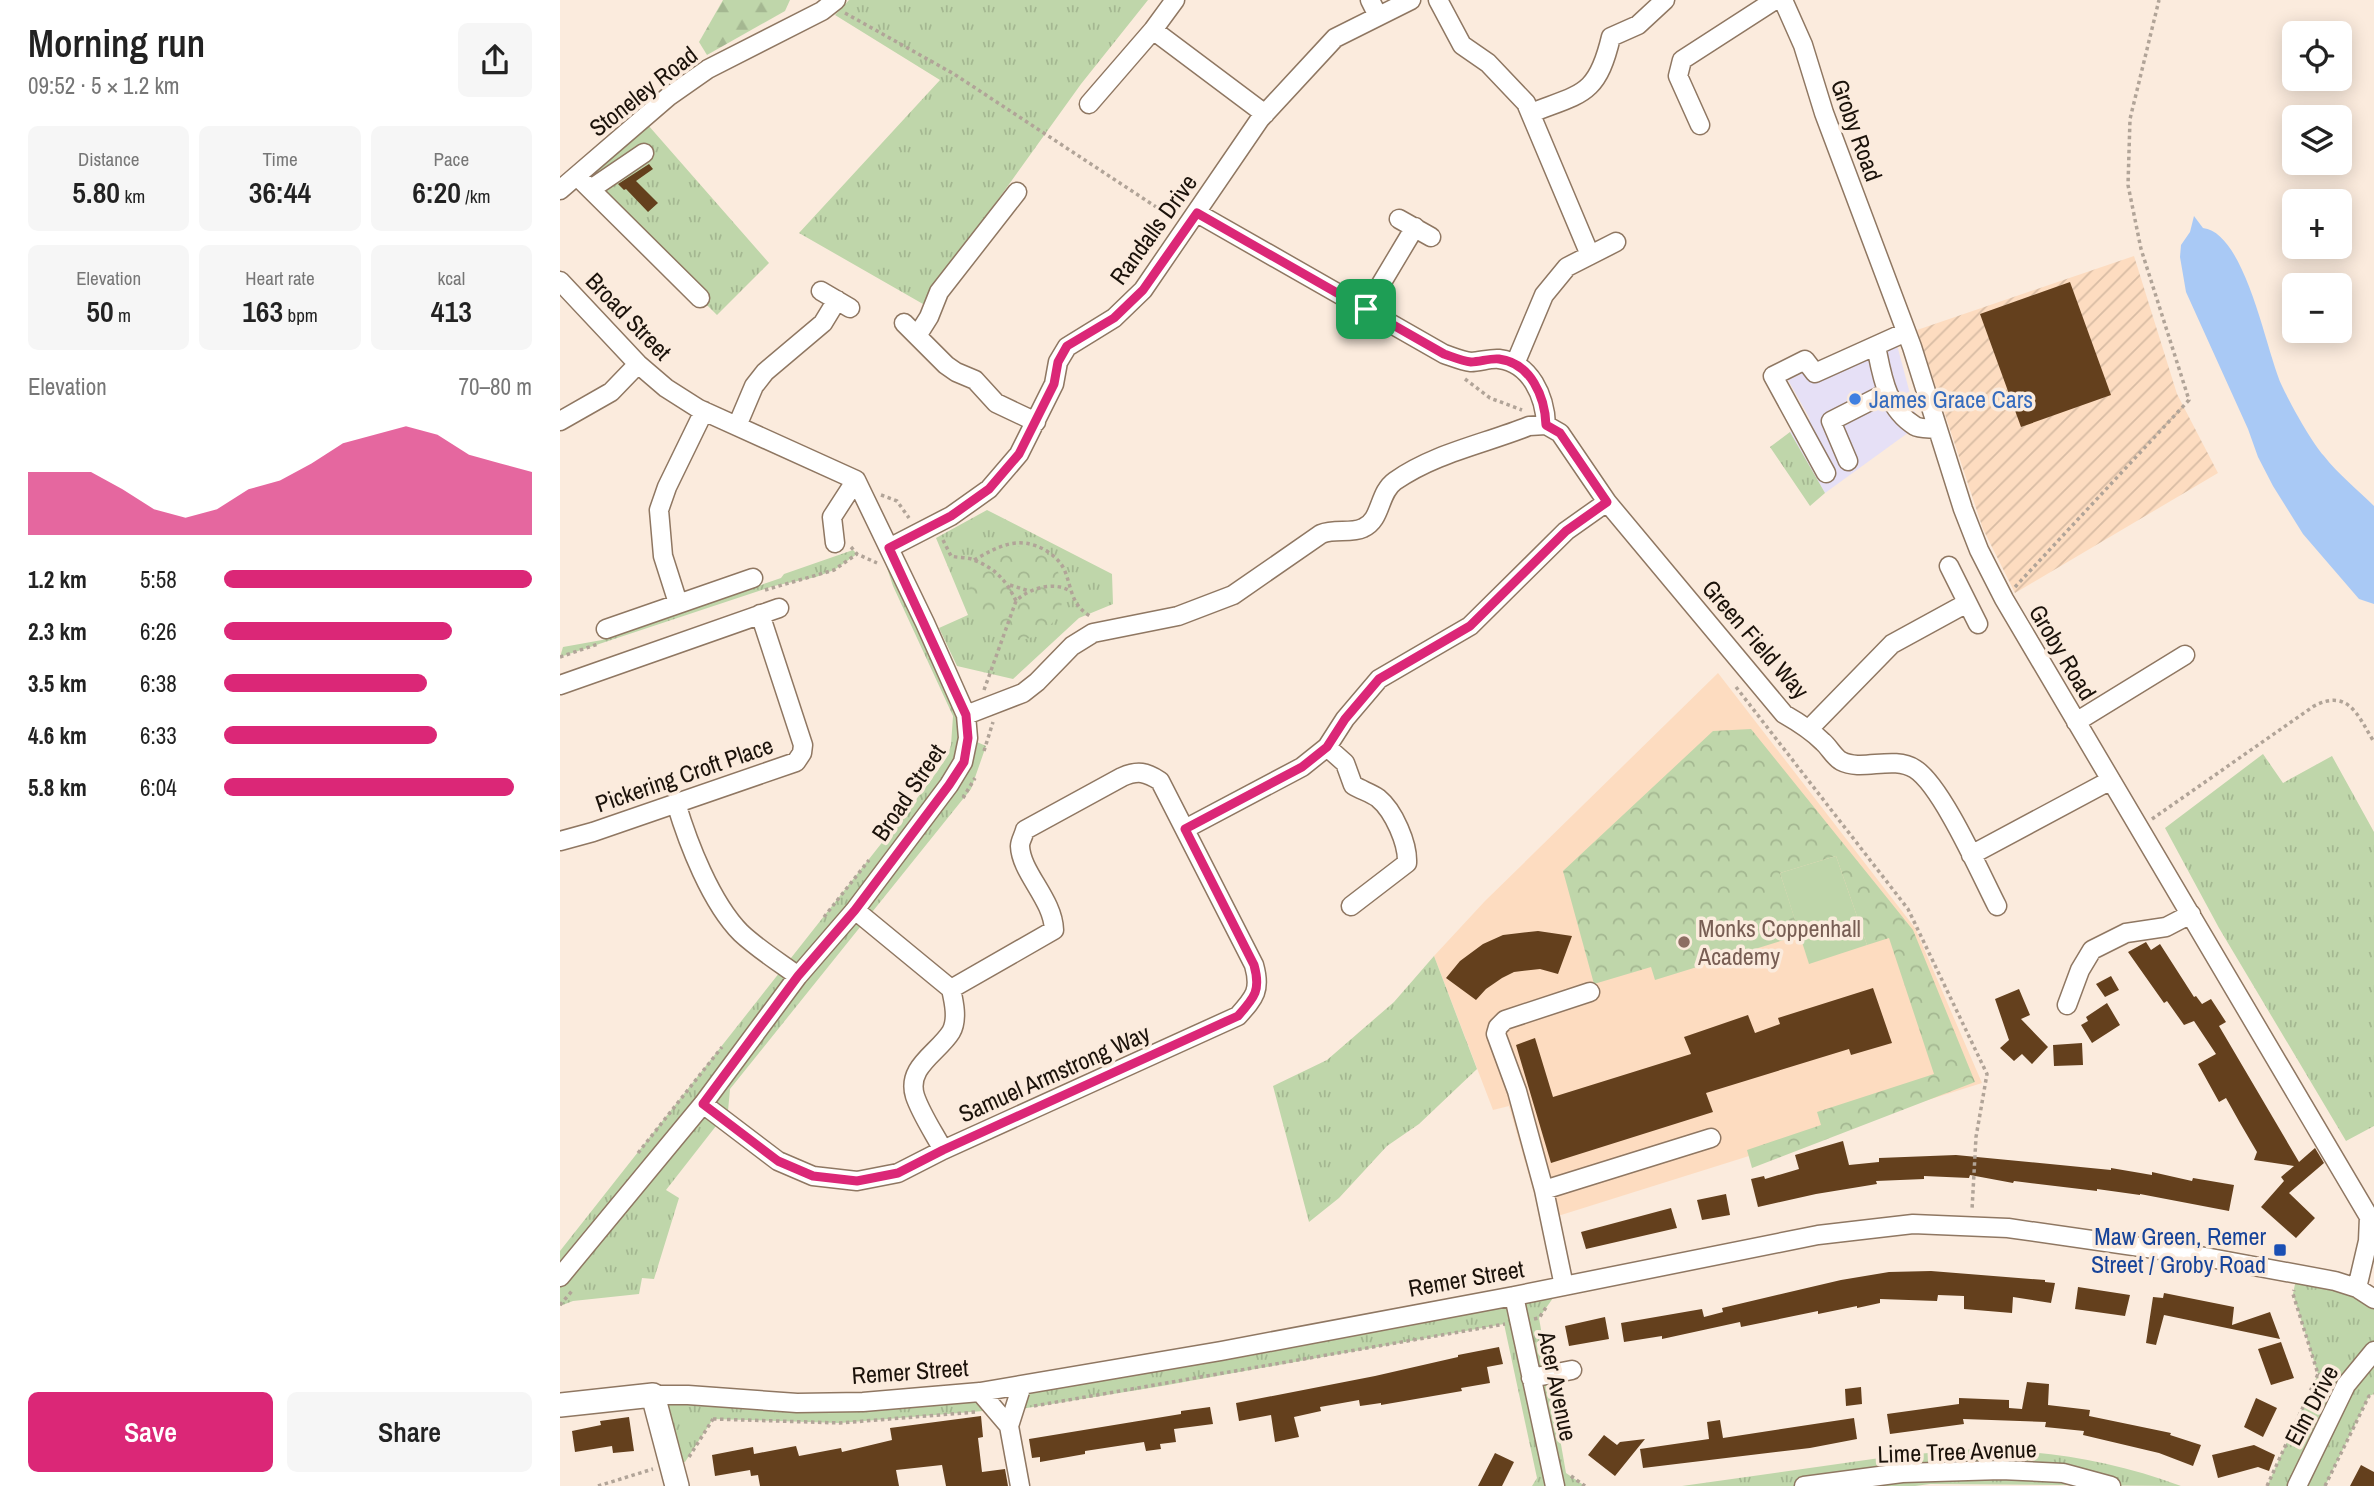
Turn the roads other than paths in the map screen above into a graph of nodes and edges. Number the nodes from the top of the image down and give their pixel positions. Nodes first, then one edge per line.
1 (836, 0) edge
2 (1412, 0) edge
3 (1438, 0) edge
4 (1665, 0) edge
5 (1776, 0) edge
6 (1783, 0) edge
7 (1171, 4) edge
8 (818, 6) edge
9 (1374, 8) edge
10 (1153, 30) junction
11 (1089, 104) dead end
12 (1531, 113) junction
13 (1265, 114) junction
14 (1700, 125) dead end
15 (644, 153) dead end
16 (577, 176) junction
17 (591, 189) junction
18 (560, 190) edge
19 (1017, 192) dead end
20 (1197, 213) junction
21 (1431, 237) dead end
22 (1616, 242) dead end
23 (1590, 255) junction
24 (560, 281) edge
25 (821, 292) dead end
26 (700, 298) dead end
27 (1366, 309) junction
28 (904, 323) dead end
29 (1906, 332) junction
30 (917, 336) junction
31 (1876, 346) junction
32 (638, 364) junction
33 (1515, 364) junction
34 (1886, 393) junction
35 (704, 411) junction
36 (560, 421) edge
37 (1036, 422) junction
38 (1546, 425) junction
39 (737, 426) junction
40 (1937, 429) junction
41 (1848, 461) dead end
42 (1826, 473) dead end
43 (856, 480) junction
44 (1607, 502) junction
45 (835, 543) dead end
46 (889, 548) junction
47 (1950, 566) dead end
48 (753, 578) dead end
49 (678, 603) junction
50 (1967, 603) junction
51 (779, 608) dead end
52 (760, 614) junction
53 (1978, 624) dead end
54 (606, 629) dead end
55 (2185, 655) dead end
56 (560, 685) edge
57 (971, 713) junction
58 (2076, 722) junction
59 (1809, 729) junction
60 (1327, 747) junction
61 (2111, 780) junction
62 (676, 803) junction
63 (1185, 829) junction
64 (560, 841) edge
65 (1971, 855) junction
66 (1351, 905) dead end
67 (1997, 906) dead end
68 (855, 910) junction
69 (2191, 914) junction
70 (798, 976) junction
71 (951, 989) junction
72 (1590, 992) dead end
73 (2067, 1005) dead end
74 (703, 1104) junction
75 (1711, 1138) dead end
76 (943, 1150) junction
77 (1544, 1190) junction
78 (560, 1277) edge
79 (1557, 1287) junction
80 (2357, 1288) junction
81 (1514, 1296) junction
82 (2374, 1299) edge
83 (2374, 1350) edge
84 (1572, 1370) dead end
85 (1531, 1378) junction
86 (1022, 1385) junction
87 (980, 1392) junction
88 (653, 1395) junction
89 (560, 1405) edge
90 (1012, 1418) junction
91 (2001, 1478) edge
92 (677, 1486) edge
93 (1020, 1486) edge
94 (1555, 1486) edge
95 (1804, 1486) edge
96 (2111, 1486) edge
97 (2297, 1486) edge

1 - 8 street, Stoneley Road
2 - 9 street, Randalls Drive
3 - 12 street
4 - 12 street
5 - 14 street
6 - 29 street, Groby Road
7 - 10 street
8 - 16 street, Stoneley Road
9 - 13 street, Randalls Drive
10 - 11 street
10 - 13 street
12 - 23 street
13 - 20 street, Randalls Drive
15 - 17 street
16 - 17 street
16 - 18 street, Stoneley Road
17 - 26 street
19 - 30 street
20 - 27 street
20 - 37 street, Randalls Drive
21 - 27 street
22 - 23 street
23 - 33 street
24 - 32 street, Broad Street
25 - 39 street
27 - 33 street
28 - 30 street
29 - 31 street
29 - 40 street, Groby Road
30 - 37 street
31 - 34 street
31 - 42 street
32 - 35 street, Broad Street
32 - 36 street
33 - 38 street
34 - 40 street
34 - 41 street
35 - 39 street, Broad Street
35 - 49 street
37 - 46 street, Randalls Drive
38 - 44 street, Green Field Way
38 - 57 street
39 - 43 street, Broad Street
40 - 58 street, Groby Road
43 - 45 street
43 - 46 street, Broad Street
44 - 59 street, Green Field Way
44 - 60 street
46 - 57 street, Broad Street
47 - 50 street
48 - 49 street
49 - 54 street
50 - 53 street
50 - 59 street
51 - 52 street
52 - 56 street
52 - 62 street, Pickering Croft Place
55 - 58 street
57 - 68 street, Broad Street
58 - 61 street, Groby Road
59 - 65 street, Green Field Way
60 - 63 street
60 - 66 street
61 - 65 street
61 - 69 street, Groby Road
62 - 64 street, Pickering Croft Place
62 - 70 street
63 - 71 street, Samuel Armstrong Way
63 - 76 street, Samuel Armstrong Way
65 - 67 street, Green Field Way
68 - 70 street, Broad Street
68 - 71 street
69 - 73 street
69 - 80 street, Groby Road
70 - 74 street, Broad Street
71 - 76 street
72 - 77 street
74 - 76 street, Samuel Armstrong Way
74 - 78 street, Broad Street
75 - 77 street
77 - 79 street
79 - 80 street, Remer Street
79 - 81 street, Remer Street
80 - 82 street, Remer Street
81 - 85 street, Acer Avenue
81 - 86 street, Remer Street
83 - 97 street, Elm Drive
84 - 85 street
85 - 94 street, Acer Avenue
86 - 87 street, Remer Street
86 - 90 street
87 - 88 street, Remer Street
87 - 90 street
88 - 89 main road, Remer Street
88 - 92 main road
90 - 93 street
91 - 95 street, Lime Tree Avenue
91 - 96 street, Lime Tree Avenue

